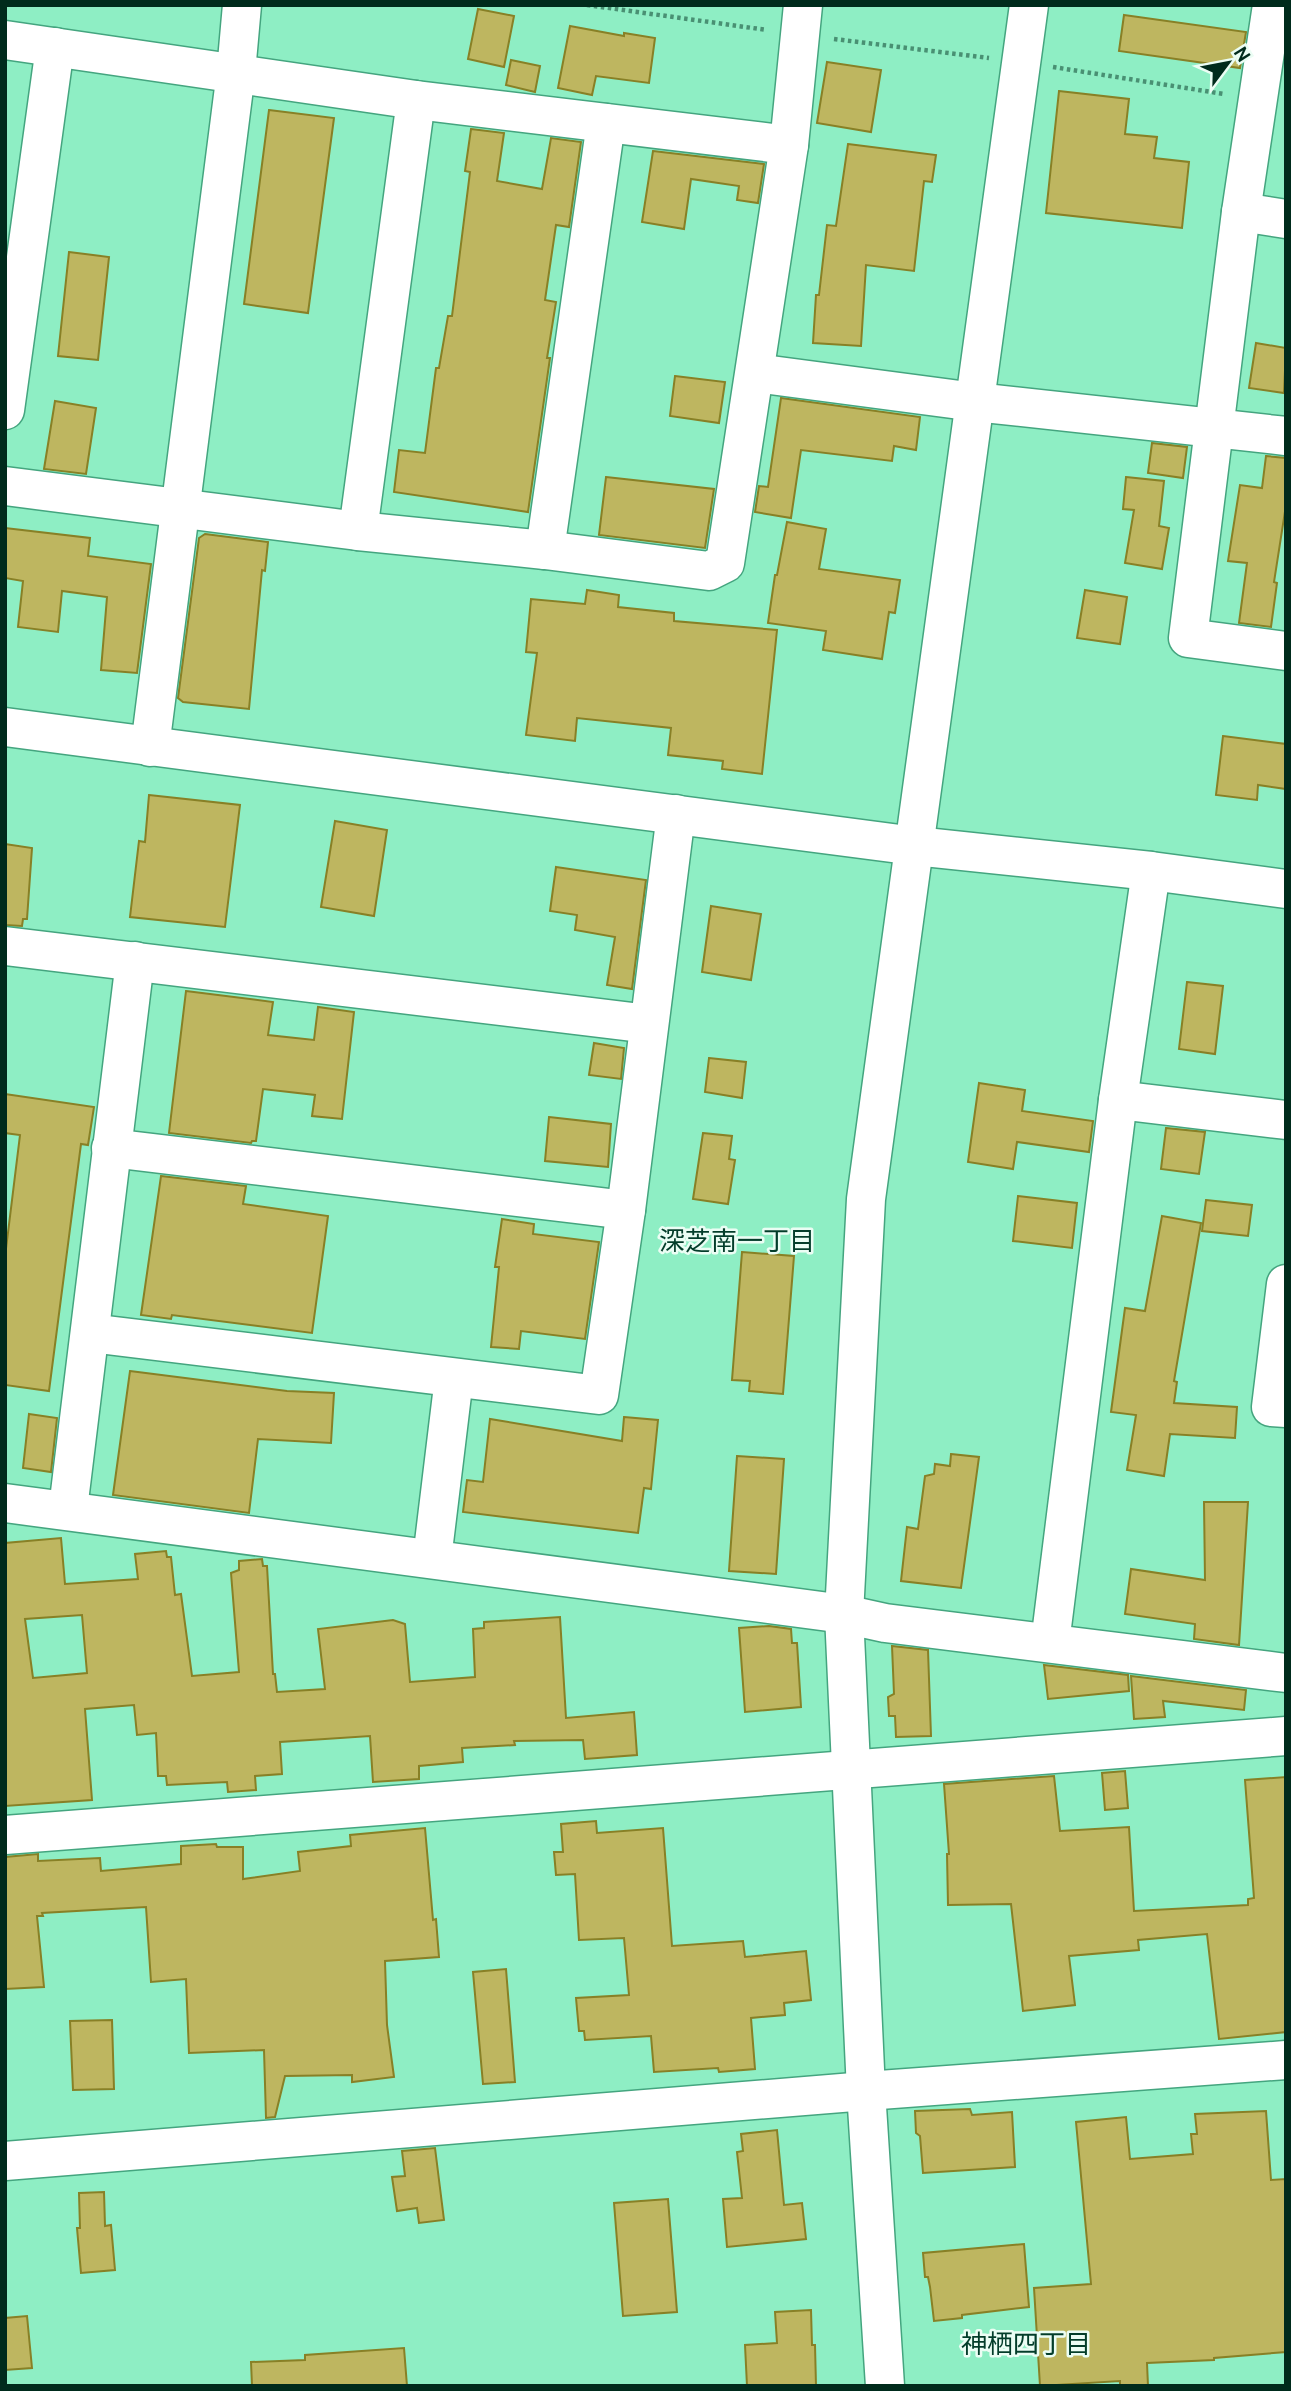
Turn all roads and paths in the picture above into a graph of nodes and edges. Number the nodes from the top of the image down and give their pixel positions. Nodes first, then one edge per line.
1 (242, 5) edge
2 (587, 5) edge
3 (1030, 5) edge
4 (1272, 5) edge
5 (802, 20) edge
6 (5, 40) edge
7 (55, 47) junction
8 (1021, 62) junction
9 (236, 72) junction
10 (1257, 99) junction
11 (416, 100) junction
12 (606, 123) junction
13 (789, 145) junction
14 (1241, 212) junction
15 (1286, 219) edge
16 (755, 373) junction
17 (975, 402) junction
18 (5, 410) edge
19 (1213, 427) junction
20 (1286, 436) edge
21 (5, 486) edge
22 (180, 508) junction
23 (358, 531) junction
24 (545, 550) junction
25 (1286, 651) edge
26 (5, 727) edge
27 (150, 747) junction
28 (676, 814) junction
29 (915, 846) junction
30 (1151, 871) junction
31 (1286, 889) edge
32 (5, 946) edge
33 (135, 961) junction
34 (649, 1024) junction
35 (1118, 1100) junction
36 (1286, 1120) edge
37 (111, 1148) junction
38 (626, 1210) junction
39 (1286, 1284) edge
40 (90, 1333) junction
41 (454, 1378) junction
42 (1286, 1408) edge
43 (5, 1503) edge
44 (68, 1509) junction
45 (432, 1559) junction
46 (844, 1614) junction
47 (1050, 1643) junction
48 (1286, 1673) edge
49 (1286, 1736) edge
50 (850, 1769) junction
51 (5, 1835) edge
52 (1286, 2060) edge
53 (866, 2091) junction
54 (5, 2161) edge
55 (885, 2386) edge

1 - 9 street
2 - 5 path
3 - 8 street
4 - 10 street
5 - 8 path
5 - 13 street
6 - 7 street
7 - 9 street
7 - 18 street
8 - 10 path
8 - 17 street
9 - 11 street
9 - 22 street
10 - 14 street
11 - 12 street
11 - 23 street
12 - 13 street
12 - 24 street
13 - 16 street
14 - 15 street
14 - 19 street
16 - 17 street
16 - 24 street
17 - 19 street
17 - 29 street
19 - 20 street
19 - 25 street
21 - 22 street
22 - 23 street
22 - 27 street
23 - 24 street
26 - 27 street
27 - 28 street
28 - 29 street
28 - 34 street
29 - 30 street
29 - 46 street
30 - 31 street
30 - 35 street
32 - 33 street
33 - 34 street
33 - 37 street
34 - 38 street
35 - 36 street
35 - 47 street
37 - 38 street
37 - 40 street
38 - 41 street
39 - 42 street
40 - 41 street
40 - 44 street
41 - 45 street
43 - 44 street
44 - 45 street
45 - 46 street
46 - 47 street
46 - 50 street
47 - 48 street
49 - 50 street
50 - 51 street
50 - 53 street
52 - 53 street
53 - 54 street
53 - 55 street

